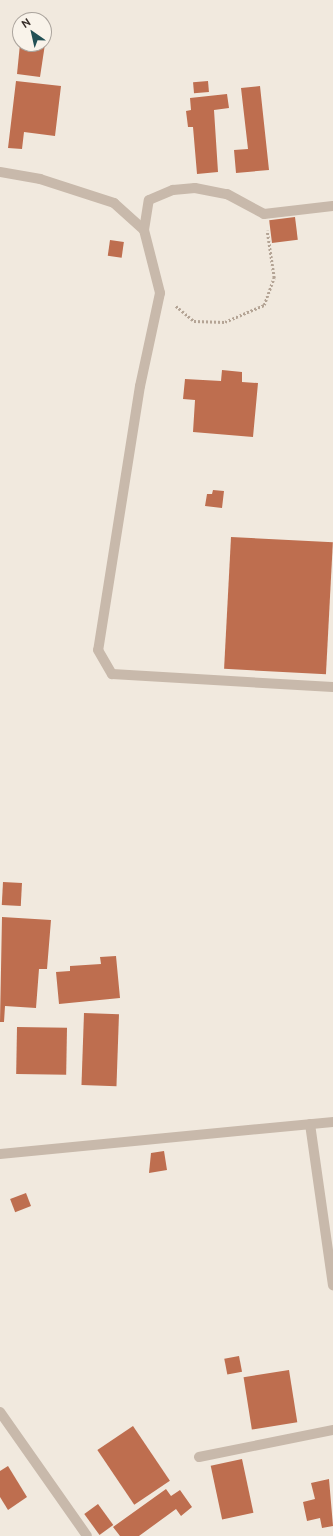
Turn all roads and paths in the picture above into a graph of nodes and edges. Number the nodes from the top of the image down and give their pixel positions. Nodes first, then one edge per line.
1 (0, 172) edge
2 (333, 206) edge
3 (264, 214) junction
4 (144, 230) junction
5 (160, 293) junction
6 (333, 687) edge
7 (333, 1122) edge
8 (310, 1124) junction
9 (0, 1154) edge
10 (333, 1285) edge
11 (0, 1412) edge
12 (333, 1430) edge
13 (199, 1457) dead end
14 (87, 1536) edge

1 - 4 street
2 - 3 street
3 - 4 street
3 - 5 path
4 - 5 street
5 - 6 street
7 - 8 street
8 - 9 street
8 - 10 street
11 - 14 street
12 - 13 street

